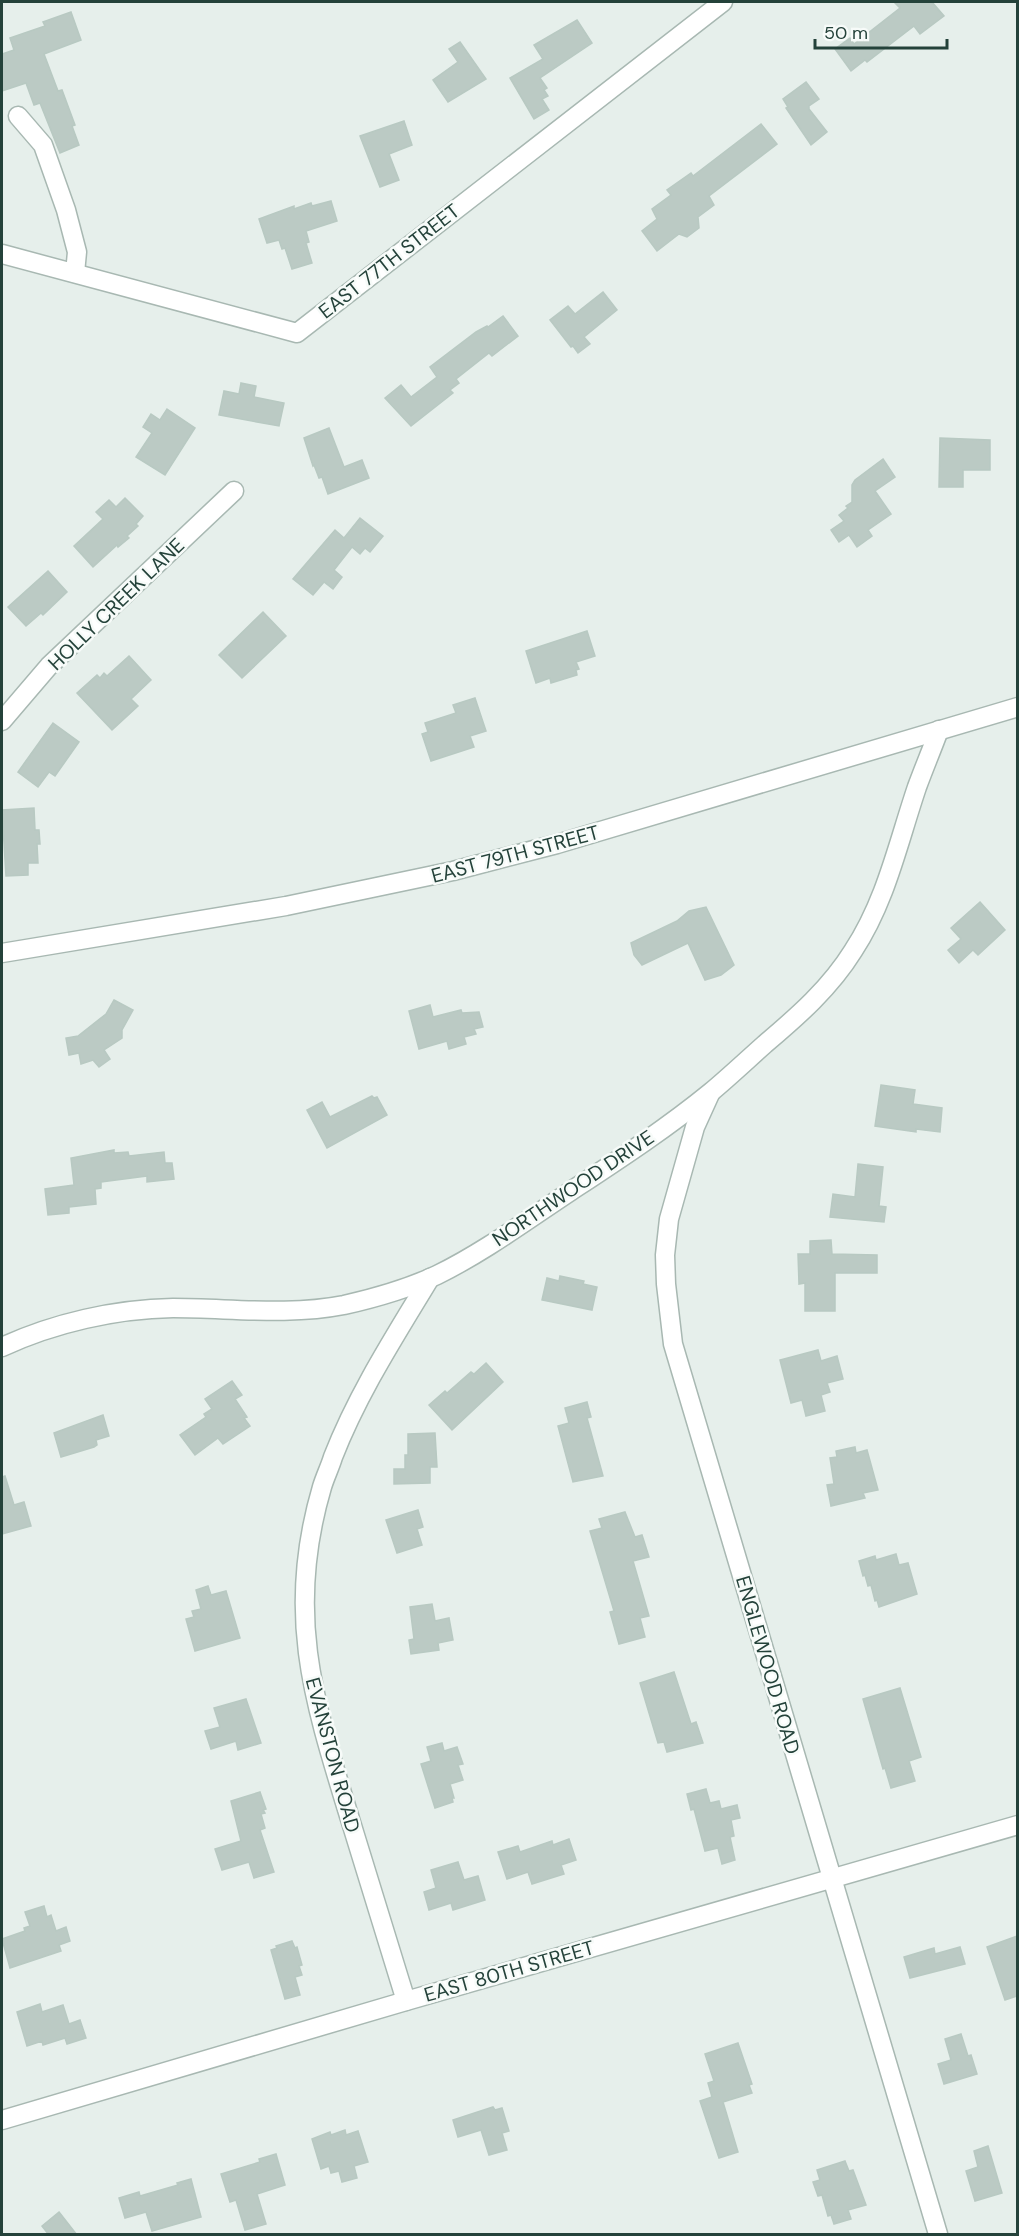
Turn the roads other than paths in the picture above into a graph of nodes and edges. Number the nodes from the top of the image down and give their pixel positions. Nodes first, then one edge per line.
1 (723, 2) edge
2 (18, 116) dead end
3 (2, 254) edge
4 (75, 273) junction
5 (234, 491) dead end
6 (1017, 707) edge
7 (2, 720) edge
8 (939, 730) junction
9 (2, 953) edge
10 (711, 1092) junction
11 (429, 1278) junction
12 (2, 1347) edge
13 (1017, 1825) edge
14 (831, 1879) junction
15 (406, 2001) junction
16 (2, 2120) edge
17 (938, 2235) edge

1 - 4 street, EAST 77TH STREET
2 - 4 street
3 - 4 street, EAST 77TH STREET
5 - 7 street, HOLLY CREEK LANE
6 - 8 street, EAST 79TH STREET
8 - 9 street, EAST 79TH STREET
8 - 10 street, NORTHWOOD DRIVE
10 - 11 street, NORTHWOOD DRIVE
10 - 14 street, ENGLEWOOD ROAD
11 - 12 street, NORTHWOOD DRIVE
11 - 15 street, EVANSTON ROAD
13 - 14 street, EAST 80TH STREET
14 - 15 street, EAST 80TH STREET
14 - 17 street, ENGLEWOOD ROAD
15 - 16 street, EAST 80TH STREET

